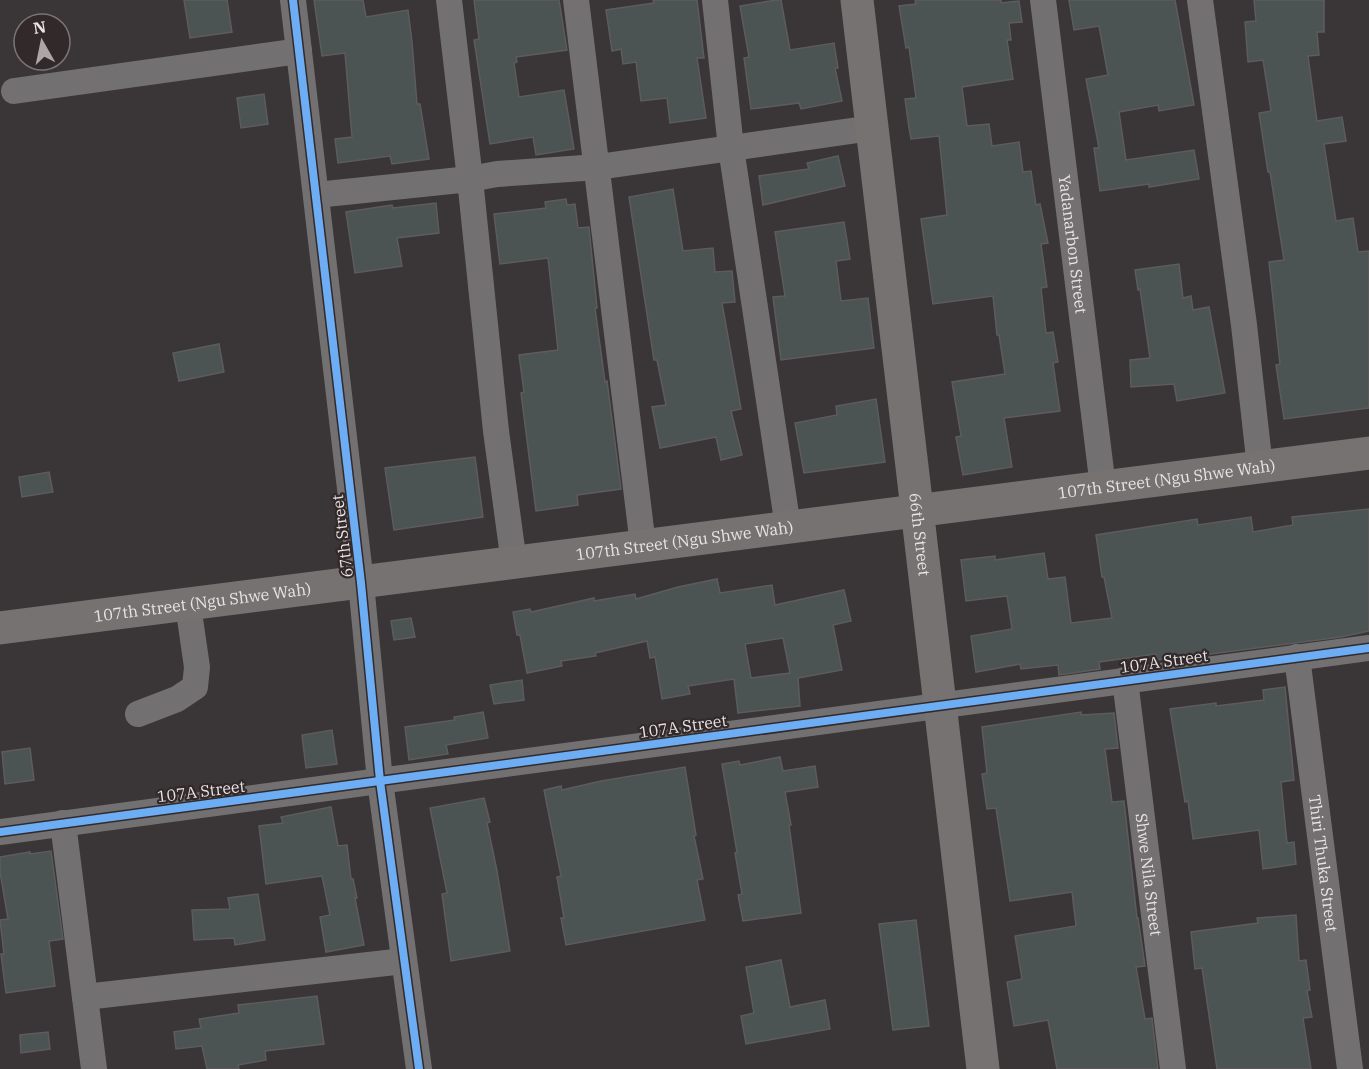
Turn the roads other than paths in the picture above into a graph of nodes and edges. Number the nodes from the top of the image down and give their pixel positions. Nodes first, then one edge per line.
1 (293, 0) edge
2 (449, 0) edge
3 (576, 0) edge
4 (715, 0) edge
5 (857, 0) edge
6 (1043, 0) edge
7 (1200, 0) edge
8 (299, 51) junction
9 (14, 91) dead end
10 (872, 128) junction
11 (731, 148) junction
12 (598, 166) junction
13 (470, 179) junction
14 (316, 195) junction
15 (1369, 453) edge
16 (1260, 467) junction
17 (1103, 487) junction
18 (917, 511) junction
19 (788, 527) junction
20 (643, 545) junction
21 (514, 563) junction
22 (361, 583) junction
23 (188, 604) junction
24 (0, 628) edge
25 (1369, 648) edge
26 (1297, 657) junction
27 (1125, 680) junction
28 (940, 704) junction
29 (138, 714) dead end
30 (380, 781) junction
31 (63, 823) junction
32 (0, 832) edge
33 (404, 961) junction
34 (85, 997) junction
35 (94, 1069) edge
36 (418, 1069) edge
37 (983, 1069) edge
38 (1173, 1069) edge
39 (1350, 1069) edge

1 - 8 street, 67th Street
2 - 13 street
3 - 12 street
4 - 11 street
5 - 10 main road, 66th Street
6 - 17 street, Yadanarbon Street
7 - 16 street
8 - 9 street
8 - 14 street, 67th Street
10 - 11 street
10 - 18 main road, 66th Street
11 - 12 street
11 - 19 street
12 - 13 street
12 - 20 street
13 - 14 street
13 - 21 street
14 - 22 street, 67th Street
15 - 16 main road, 107th Street (Ngu Shwe Wah)
16 - 17 main road, 107th Street (Ngu Shwe Wah)
17 - 18 main road, 107th Street (Ngu Shwe Wah)
18 - 19 main road, 107th Street (Ngu Shwe Wah)
18 - 28 main road, 66th Street
19 - 20 main road, 107th Street (Ngu Shwe Wah)
20 - 21 main road, 107th Street (Ngu Shwe Wah)
21 - 22 main road, 107th Street (Ngu Shwe Wah)
22 - 23 main road, 107th Street (Ngu Shwe Wah)
22 - 30 street, 67th Street
23 - 24 main road, 107th Street (Ngu Shwe Wah)
23 - 29 street
25 - 26 street, 107A Street
26 - 27 street, 107A Street
26 - 39 street, Thiri Thuka Street
27 - 28 street, 107A Street
27 - 38 street, Shwe Nila Street
28 - 30 street, 107A Street
28 - 37 main road, 66th Street
30 - 31 street, 107A Street
30 - 33 street, 67th Street
31 - 32 street, 107A Street
31 - 34 street
33 - 34 street
33 - 36 street, 67th Street
34 - 35 street

